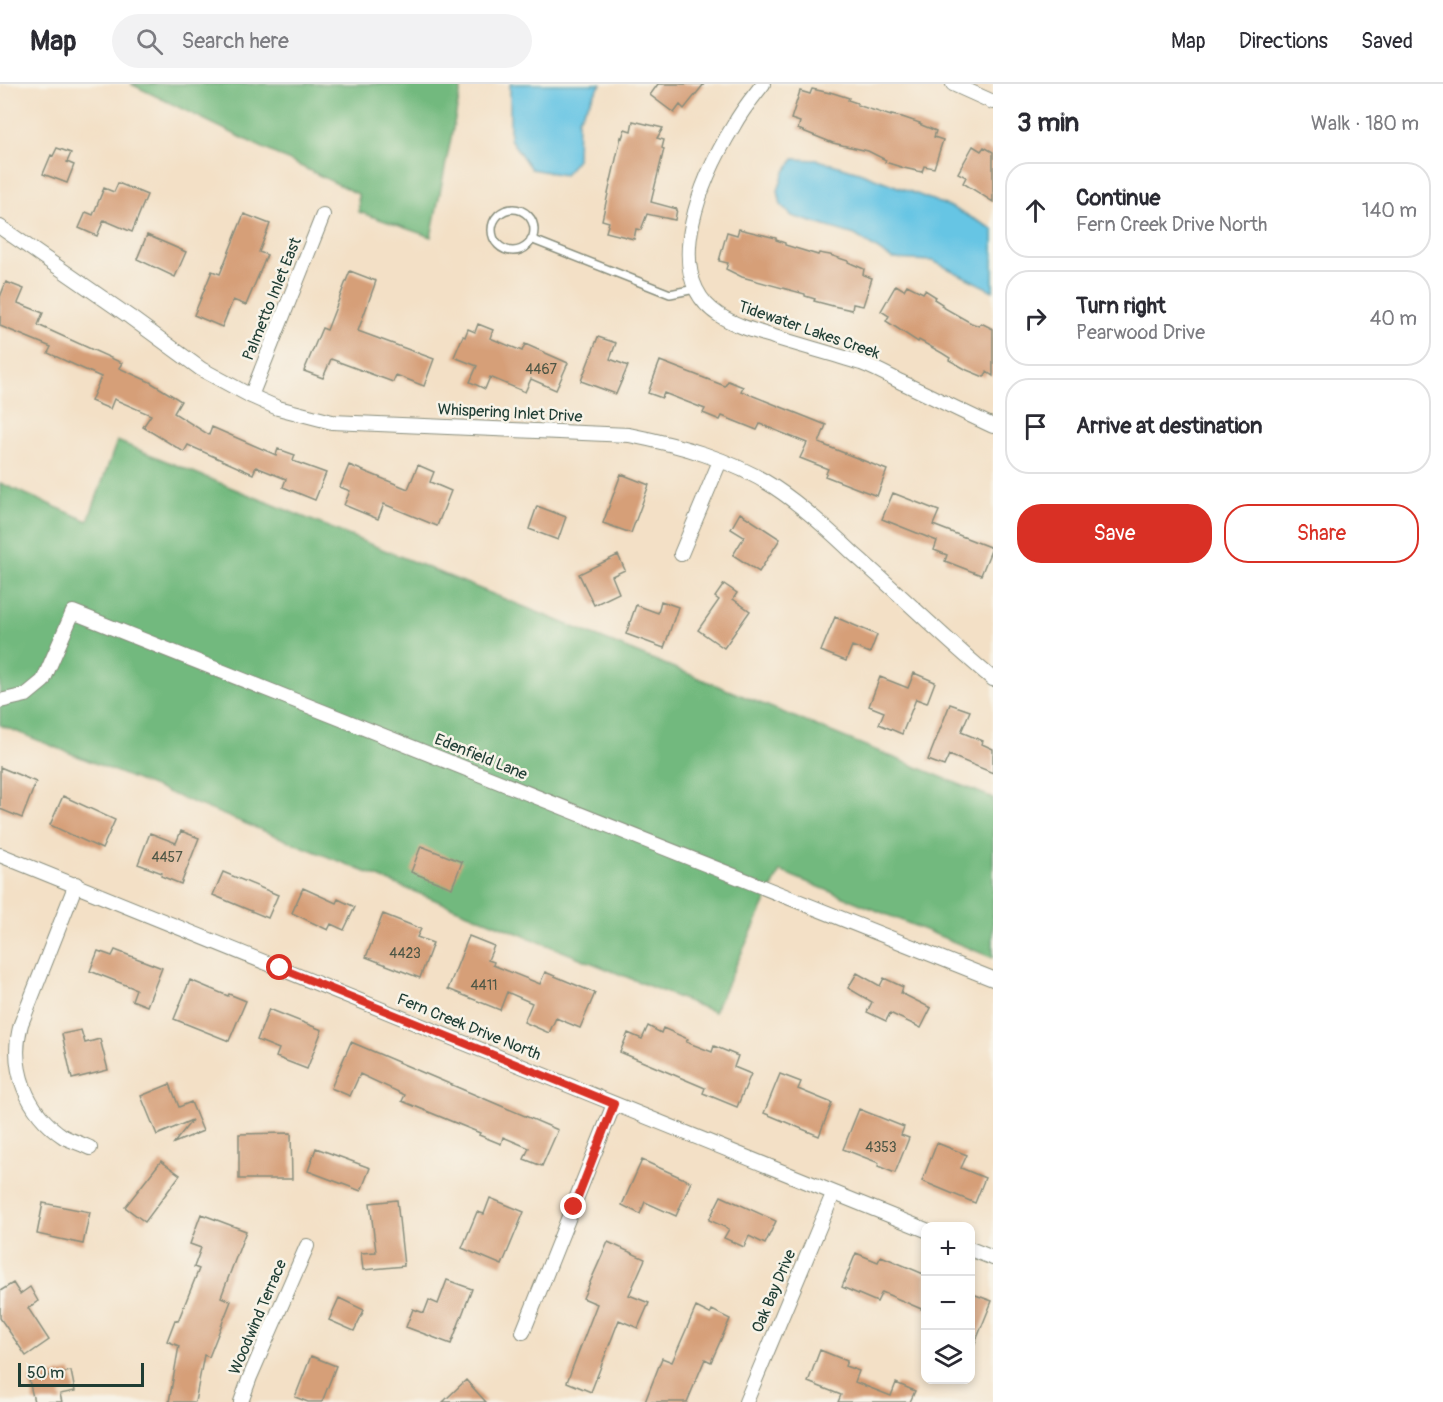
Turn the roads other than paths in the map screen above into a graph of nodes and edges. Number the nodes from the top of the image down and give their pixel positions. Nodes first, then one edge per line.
1 (763, 84) edge
2 (953, 84) edge
3 (993, 102) edge
4 (323, 215) dead end
5 (0, 227) edge
6 (531, 239) junction
7 (695, 289) junction
8 (251, 396) junction
9 (993, 426) edge
10 (720, 461) junction
11 (681, 554) dead end
12 (993, 679) edge
13 (0, 701) edge
14 (0, 855) edge
15 (76, 884) junction
16 (993, 979) edge
17 (614, 1104) junction
18 (90, 1148) dead end
19 (833, 1194) junction
20 (921, 1228) edge
21 (307, 1246) dead end
22 (975, 1251) edge
23 (993, 1258) edge
24 (523, 1332) dead end
25 (242, 1402) edge
26 (746, 1402) edge

1 - 7 street, Tidewater Lakes Creek
2 - 3 street
4 - 8 street, Palmetto Inlet East
5 - 8 street, Whispering Inlet Drive
6 - 6 lane
6 - 7 lane
7 - 9 street, Tidewater Lakes Creek
8 - 10 street, Whispering Inlet Drive
10 - 11 street
10 - 12 street, Whispering Inlet Drive
13 - 16 street, Edenfield Lane
14 - 15 street, Fern Creek Drive North
15 - 17 street, Fern Creek Drive North
15 - 18 street
17 - 19 street, Fern Creek Drive North
17 - 24 street
19 - 20 street, Fern Creek Drive North
19 - 26 street, Oak Bay Drive
21 - 25 street, Woodwind Terrace
22 - 23 street

